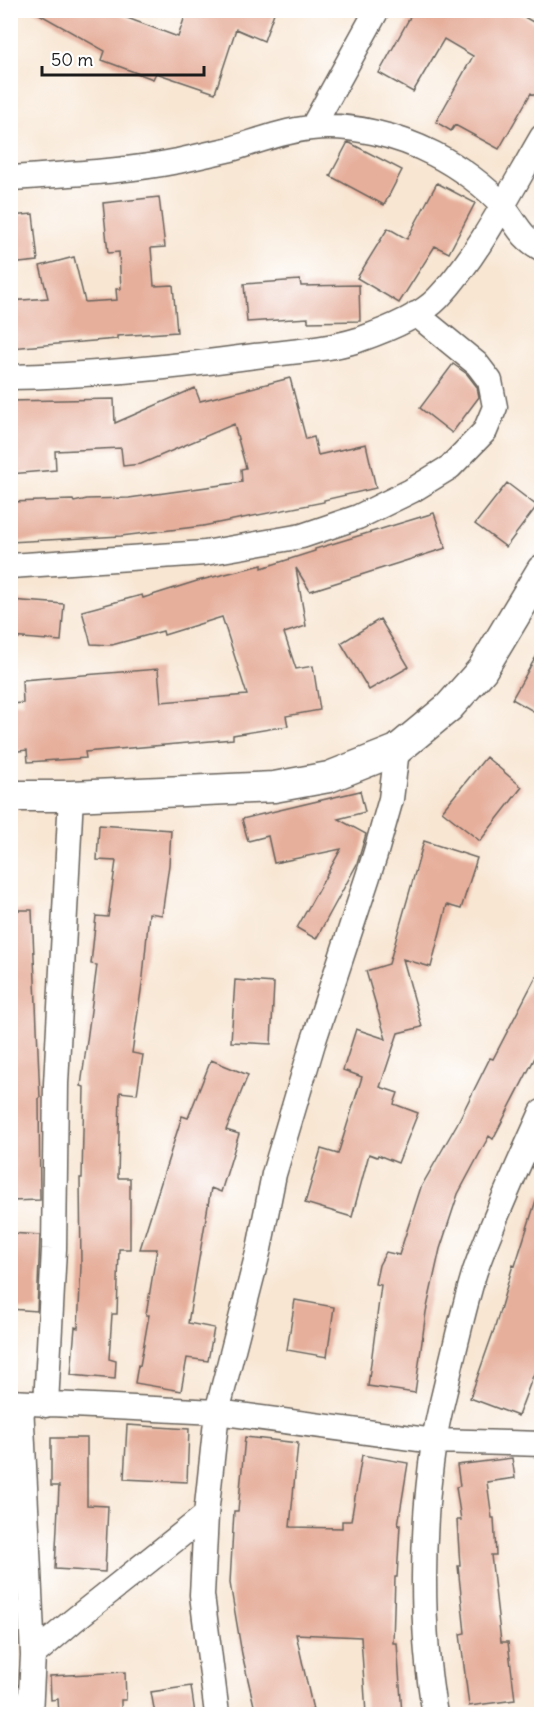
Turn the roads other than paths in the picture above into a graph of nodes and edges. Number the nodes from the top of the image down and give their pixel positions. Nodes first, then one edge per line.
1 (377, 10) edge
2 (312, 128) junction
3 (542, 137) edge
4 (10, 178) edge
5 (502, 206) junction
6 (542, 249) edge
7 (416, 314) junction
8 (10, 377) edge
9 (10, 566) edge
10 (542, 570) edge
11 (398, 750) junction
12 (10, 796) edge
13 (71, 796) junction
14 (542, 1112) edge
15 (16, 1402) edge
16 (46, 1405) junction
17 (217, 1412) junction
18 (434, 1441) junction
19 (542, 1444) edge
20 (206, 1515) junction
21 (33, 1655) junction
22 (30, 1714) edge
23 (217, 1714) edge
24 (435, 1714) edge

1 - 2 street
2 - 4 street
2 - 5 street
3 - 5 street
5 - 6 street
5 - 7 street
7 - 8 street
7 - 9 street
10 - 11 street
11 - 13 street
11 - 17 street
12 - 13 street
13 - 16 street
14 - 18 street
15 - 16 street
15 - 21 street
16 - 17 street
17 - 18 street
17 - 20 street
18 - 19 street
18 - 24 street
20 - 21 street
20 - 23 street
21 - 22 street

